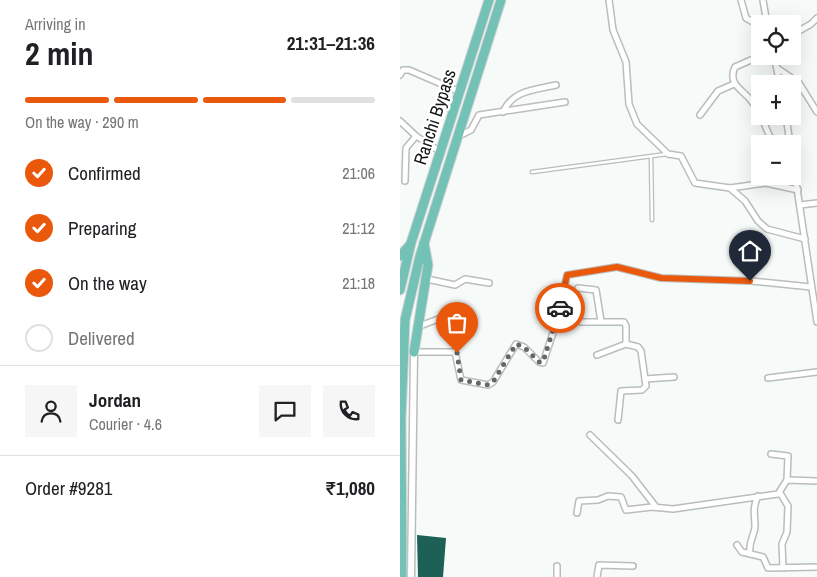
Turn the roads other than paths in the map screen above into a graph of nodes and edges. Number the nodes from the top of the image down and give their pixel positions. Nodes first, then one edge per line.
1 (489, 0) edge
2 (501, 0) edge
3 (608, 0) edge
4 (741, 0) edge
5 (763, 0) edge
6 (766, 15) edge
7 (817, 18) edge
8 (751, 21) edge
9 (801, 30) edge
10 (751, 60) edge
11 (776, 65) edge
12 (776, 68) junction
13 (400, 75) edge
14 (778, 75) edge
15 (734, 84) junction
16 (556, 86) dead end
17 (461, 92) junction
18 (751, 100) edge
19 (565, 102) dead end
20 (503, 112) junction
21 (817, 112) edge
22 (700, 115) dead end
23 (400, 121) edge
24 (416, 136) junction
25 (459, 136) junction
26 (442, 152) junction
27 (668, 154) junction
28 (651, 157) junction
29 (532, 172) dead end
30 (404, 181) dead end
31 (796, 185) edge
32 (730, 188) junction
33 (798, 190) junction
34 (817, 204) edge
35 (800, 205) junction
36 (652, 220) dead end
37 (805, 239) junction
38 (412, 243) junction
39 (424, 243) junction
40 (400, 256) edge
41 (426, 280) junction
42 (489, 283) dead end
43 (578, 288) dead end
44 (811, 288) junction
45 (400, 290) edge
46 (816, 308) edge
47 (453, 310) dead end
48 (558, 318) junction
49 (601, 321) junction
50 (817, 322) edge
51 (417, 327) junction
52 (626, 344) junction
53 (414, 352) junction
54 (597, 355) dead end
55 (817, 372) edge
56 (674, 377) dead end
57 (768, 378) dead end
58 (645, 379) junction
59 (618, 420) dead end
60 (590, 435) dead end
61 (771, 454) dead end
62 (787, 480) junction
63 (817, 481) edge
64 (780, 493) junction
65 (758, 496) junction
66 (656, 507) junction
67 (578, 513) dead end
68 (737, 545) dead end
69 (750, 554) junction
70 (557, 566) dead end
71 (633, 566) dead end
72 (817, 567) edge
73 (783, 568) junction
74 (402, 577) edge
75 (411, 577) edge
76 (557, 577) edge
77 (596, 577) edge

1 - 17 highway, Ranchi Bypass
2 - 25 highway, Ranchi Bypass
3 - 27 street
4 - 8 street
5 - 6 street
7 - 9 street
10 - 15 street
11 - 12 street
12 - 14 street
12 - 21 street
13 - 17 street
15 - 18 street
15 - 22 street
16 - 20 street
17 - 26 highway, Ranchi Bypass
19 - 20 street
20 - 25 street
23 - 24 street
24 - 26 street
24 - 30 street
25 - 39 highway, Ranchi Bypass
26 - 38 highway, Ranchi Bypass
27 - 28 lane
27 - 32 street
28 - 29 lane
28 - 36 lane
31 - 33 street
32 - 33 street
32 - 37 street
33 - 35 street
34 - 35 street
35 - 37 street
37 - 44 street
38 - 40 highway
38 - 45 highway, Ranchi Bypass
39 - 41 highway
39 - 74 highway, Ranchi Bypass
41 - 42 street
41 - 51 highway
43 - 49 street
44 - 46 street
44 - 48 street
46 - 50 street
47 - 51 street
48 - 49 street
48 - 53 street
49 - 52 street
51 - 53 highway
52 - 54 street
52 - 58 street
53 - 75 street
55 - 57 street
56 - 58 street
58 - 59 street
60 - 66 street
61 - 62 street
62 - 63 street
62 - 64 street
64 - 65 street
64 - 73 street
65 - 66 street
65 - 69 street
66 - 67 street
68 - 69 street
69 - 73 street
70 - 76 street
71 - 77 street
72 - 73 street

